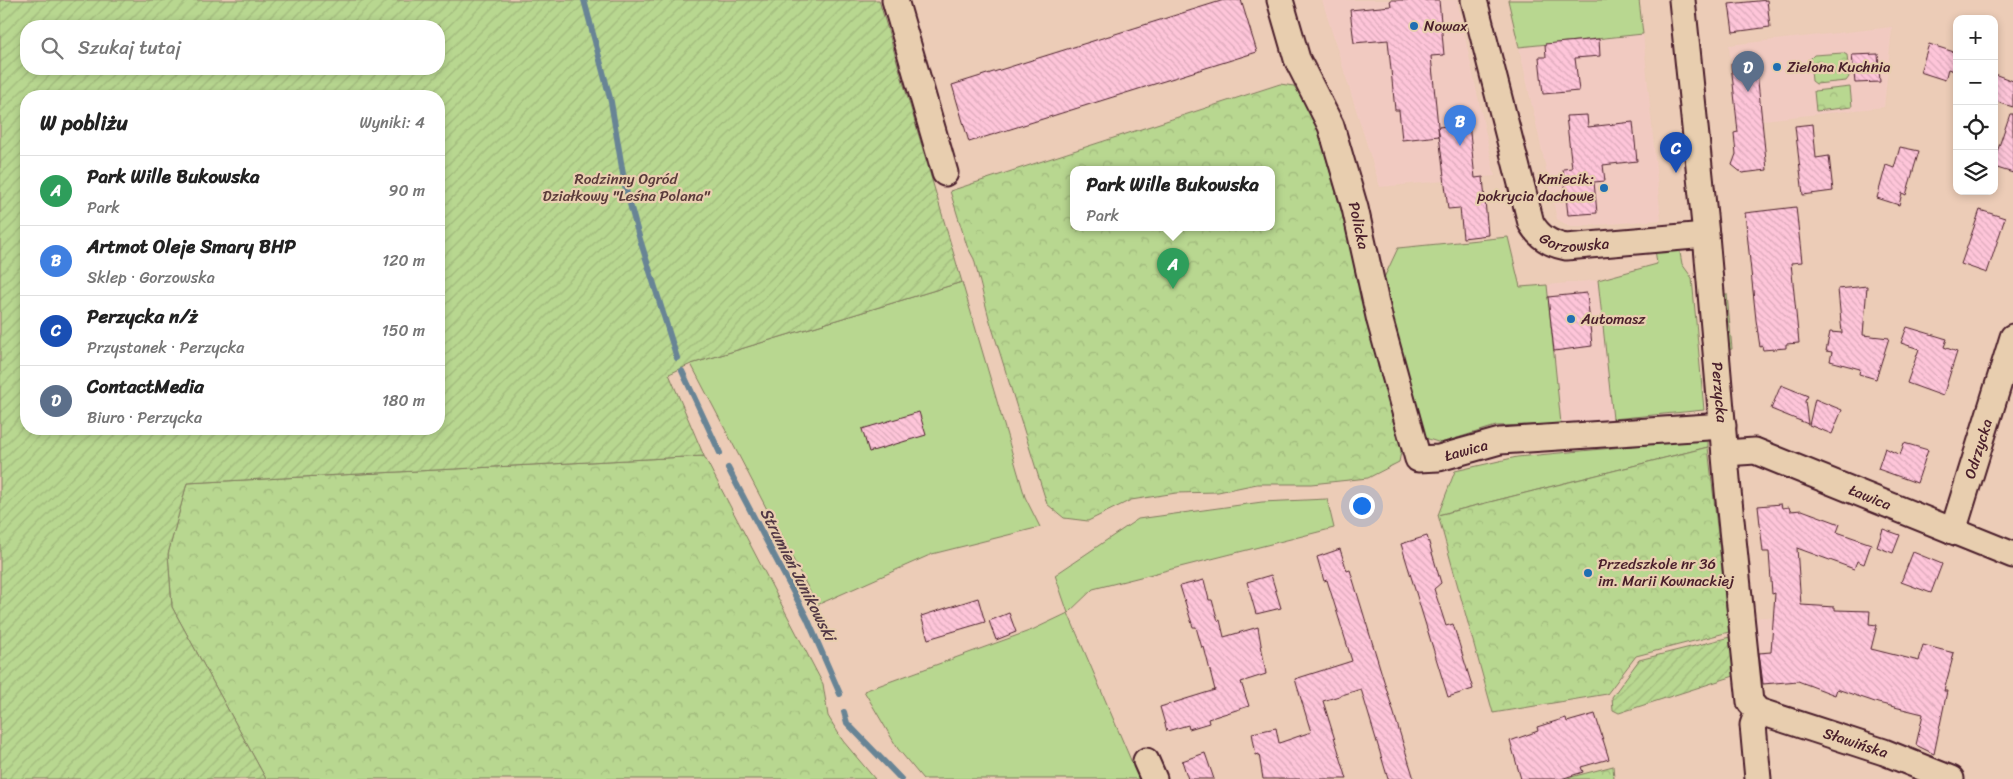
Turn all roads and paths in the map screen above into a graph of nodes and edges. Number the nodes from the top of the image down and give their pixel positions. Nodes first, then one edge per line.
1 (895, 0) edge
2 (1280, 0) edge
3 (1474, 0) edge
4 (1682, 0) edge
5 (945, 173) dead end
6 (1706, 235) junction
7 (2013, 336) edge
8 (1723, 426) junction
9 (1725, 453) junction
10 (1418, 459) joint
11 (1953, 531) junction
12 (2013, 555) edge
13 (1758, 711) junction
14 (1758, 779) edge
15 (1951, 779) edge

1 - 5 street
2 - 10 street, Policka
3 - 6 street, Gorzowska
4 - 6 street, Perzycka
6 - 8 street, Perzycka
7 - 11 street, Odrzycka
8 - 9 street, Perzycka
8 - 10 street, Ławica
9 - 11 street, Ławica
9 - 13 street, Perzycka
11 - 12 street, Ławica
13 - 14 street
13 - 15 street, Sławińska

